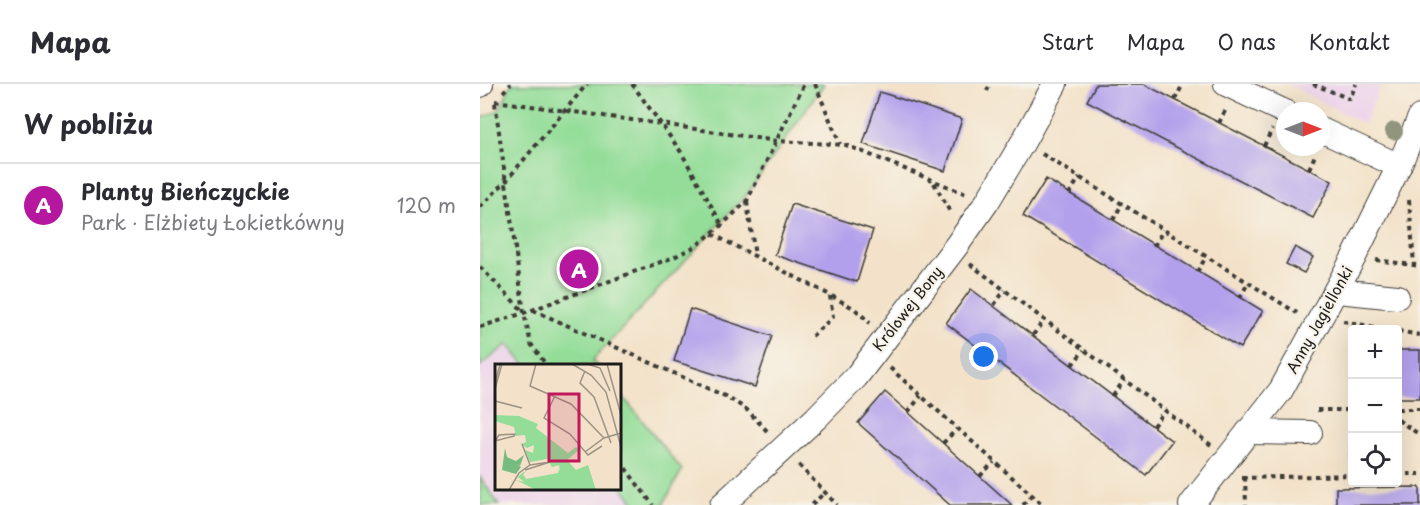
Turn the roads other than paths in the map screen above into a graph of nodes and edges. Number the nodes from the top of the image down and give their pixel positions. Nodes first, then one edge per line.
1 (1055, 84) edge
2 (1226, 84) edge
3 (1276, 115) edge
4 (1420, 117) edge
5 (1330, 133) edge
6 (1399, 166) junction
7 (1337, 291) junction
8 (1397, 297) dead end
9 (1248, 432) junction
10 (1310, 432) dead end
11 (723, 505) edge
12 (1191, 505) edge

1 - 11 street, Królowej Bony
2 - 3 street
4 - 6 street, Anny Jagiellonki
5 - 6 street
6 - 7 street, Anny Jagiellonki
7 - 8 street
7 - 9 street, Anny Jagiellonki
9 - 10 street
9 - 12 street, Anny Jagiellonki

